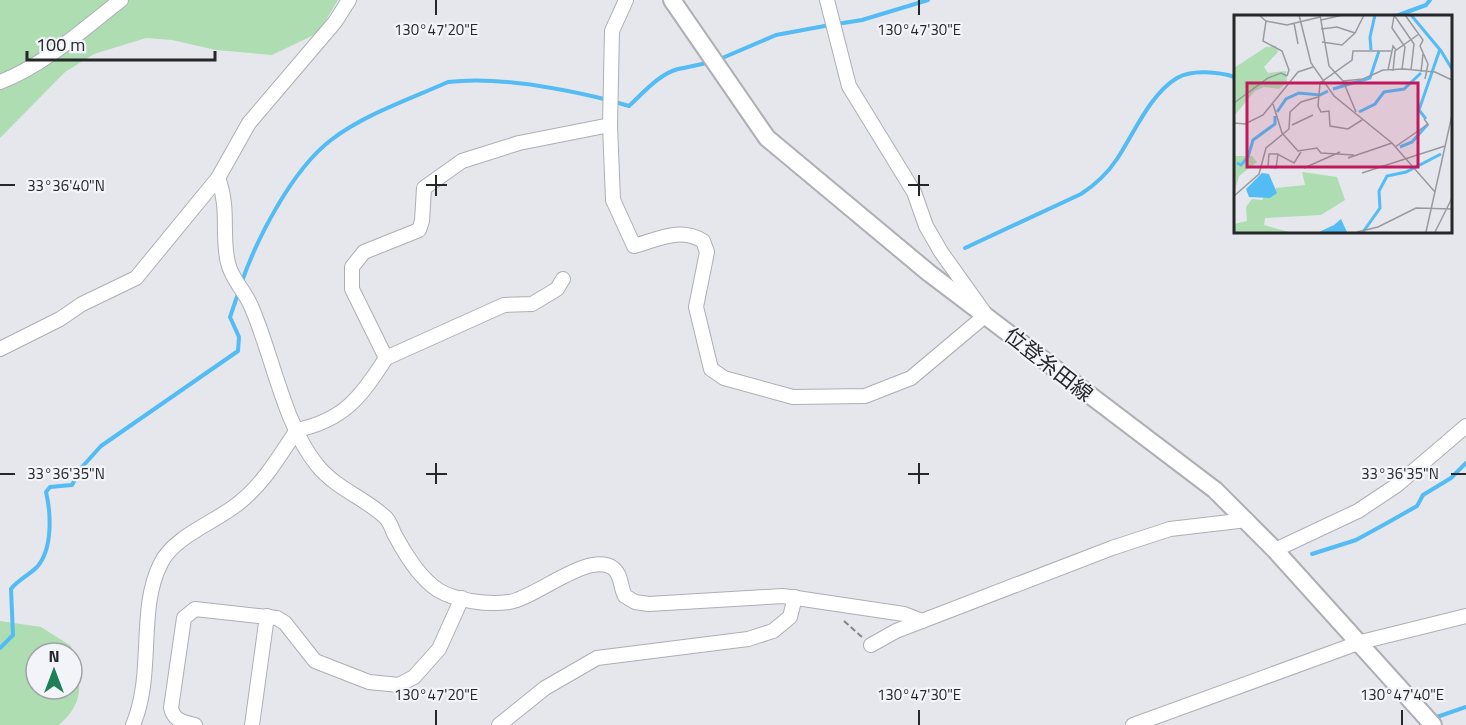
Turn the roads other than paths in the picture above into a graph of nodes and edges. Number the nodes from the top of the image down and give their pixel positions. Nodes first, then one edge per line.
1 (121, 0) edge
2 (349, 0) edge
3 (626, 0) edge
4 (672, 0) edge
5 (827, 0) edge
6 (0, 82) edge
7 (610, 125) junction
8 (218, 178) junction
9 (563, 279) dead end
10 (986, 315) junction
11 (0, 349) edge
12 (386, 358) junction
13 (1466, 426) edge
14 (297, 430) junction
15 (1247, 520) junction
16 (1275, 550) junction
17 (795, 597) junction
18 (462, 598) junction
19 (267, 616) junction
20 (1466, 616) edge
21 (922, 621) junction
22 (1361, 642) junction
23 (871, 645) road end
24 (133, 725) edge
25 (195, 725) edge
26 (252, 725) edge
27 (499, 725) edge
28 (1133, 725) edge
29 (1433, 725) edge

1 - 6 street
2 - 8 street
3 - 7 street
4 - 10 main road, 位登糸田線
5 - 10 street
7 - 10 street
7 - 12 street
8 - 11 street
8 - 14 street
9 - 12 street
10 - 15 main road, 位登糸田線
12 - 14 street
13 - 16 street
14 - 18 street
14 - 24 street
15 - 16 main road, 位登糸田線
15 - 21 street
16 - 22 main road, 位登糸田線
17 - 18 street
17 - 21 street
17 - 27 street
18 - 19 street
19 - 25 street
19 - 26 street
20 - 22 street
21 - 23 street
22 - 28 street
22 - 29 main road, 位登糸田線

